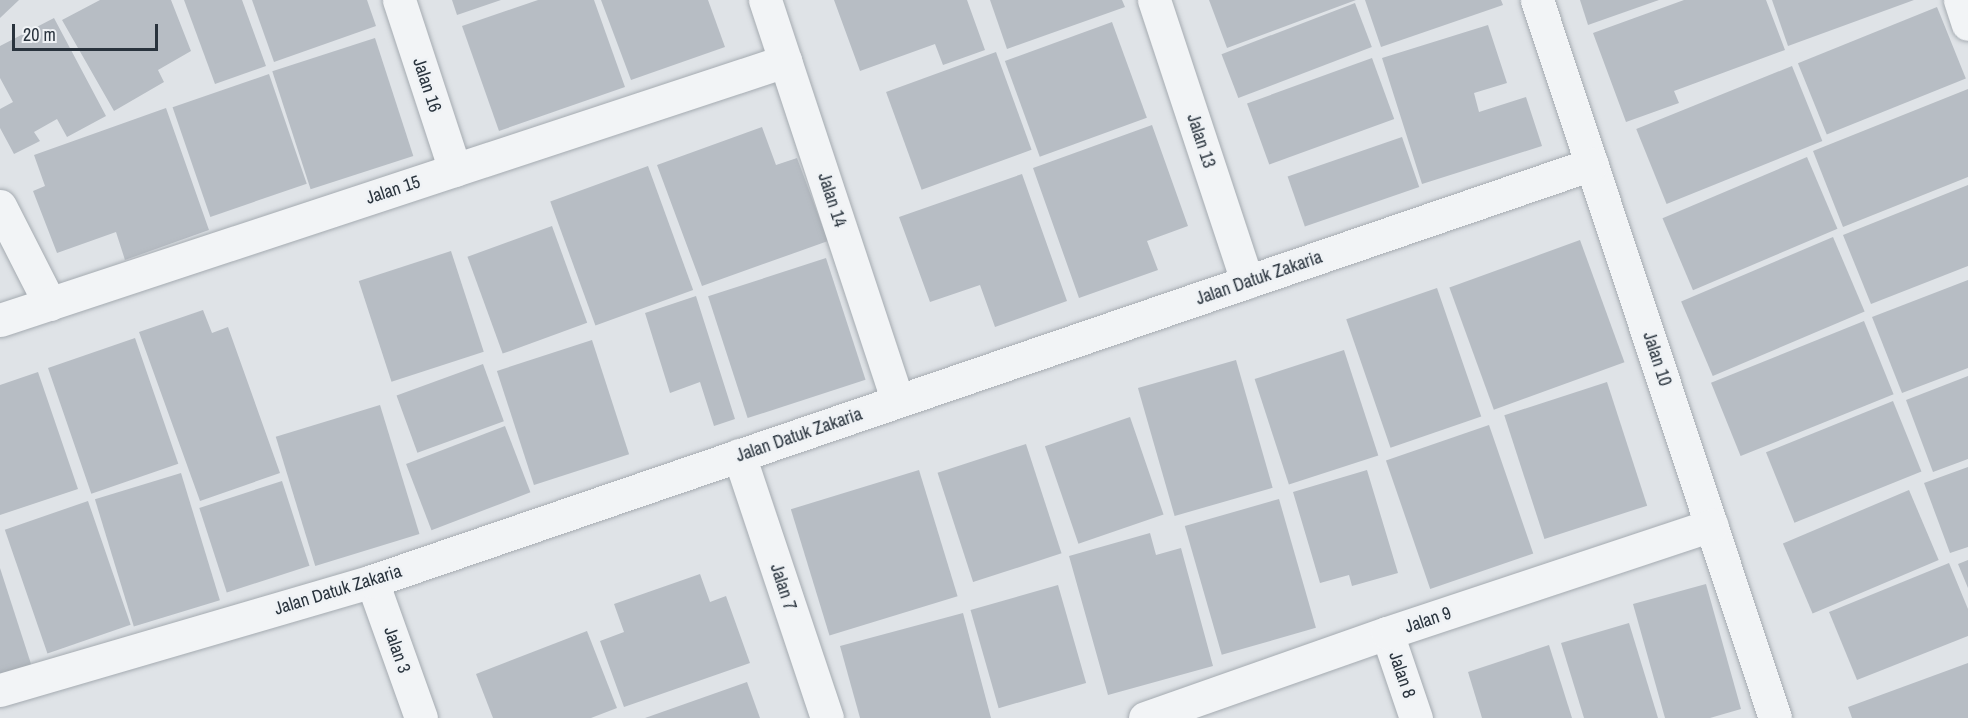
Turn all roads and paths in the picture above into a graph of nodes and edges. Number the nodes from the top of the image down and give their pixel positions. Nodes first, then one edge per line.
1 (399, 0) edge
2 (765, 0) edge
3 (1154, 0) edge
4 (1537, 0) edge
5 (1960, 0) edge
6 (1968, 24) edge
7 (785, 61) junction
8 (1592, 164) junction
9 (455, 170) junction
10 (0, 206) edge
11 (1247, 282) junction
12 (50, 304) junction
13 (0, 320) edge
14 (898, 401) junction
15 (739, 455) junction
16 (1711, 525) junction
17 (372, 581) junction
18 (1387, 633) junction
19 (0, 690) edge
20 (421, 718) edge
21 (827, 718) edge
22 (1145, 718) edge
23 (1416, 718) edge
24 (1775, 718) edge

1 - 9 street, Jalan 16
2 - 7 street, Jalan 14
3 - 11 street, Jalan 13
4 - 8 street, Jalan 10
5 - 6 street
7 - 9 street, Jalan 15
7 - 14 street, Jalan 14
8 - 11 street, Jalan Datuk Zakaria
8 - 16 street, Jalan 10
9 - 12 street, Jalan 15
10 - 12 street
11 - 14 street, Jalan Datuk Zakaria
12 - 13 street, Jalan 15
14 - 15 street, Jalan Datuk Zakaria
15 - 17 street, Jalan Datuk Zakaria
15 - 21 street, Jalan 7
16 - 18 street, Jalan 9
16 - 24 street, Jalan 10
17 - 19 street, Jalan Datuk Zakaria
17 - 20 street, Jalan 3
18 - 22 street, Jalan 9
18 - 23 street, Jalan 8

